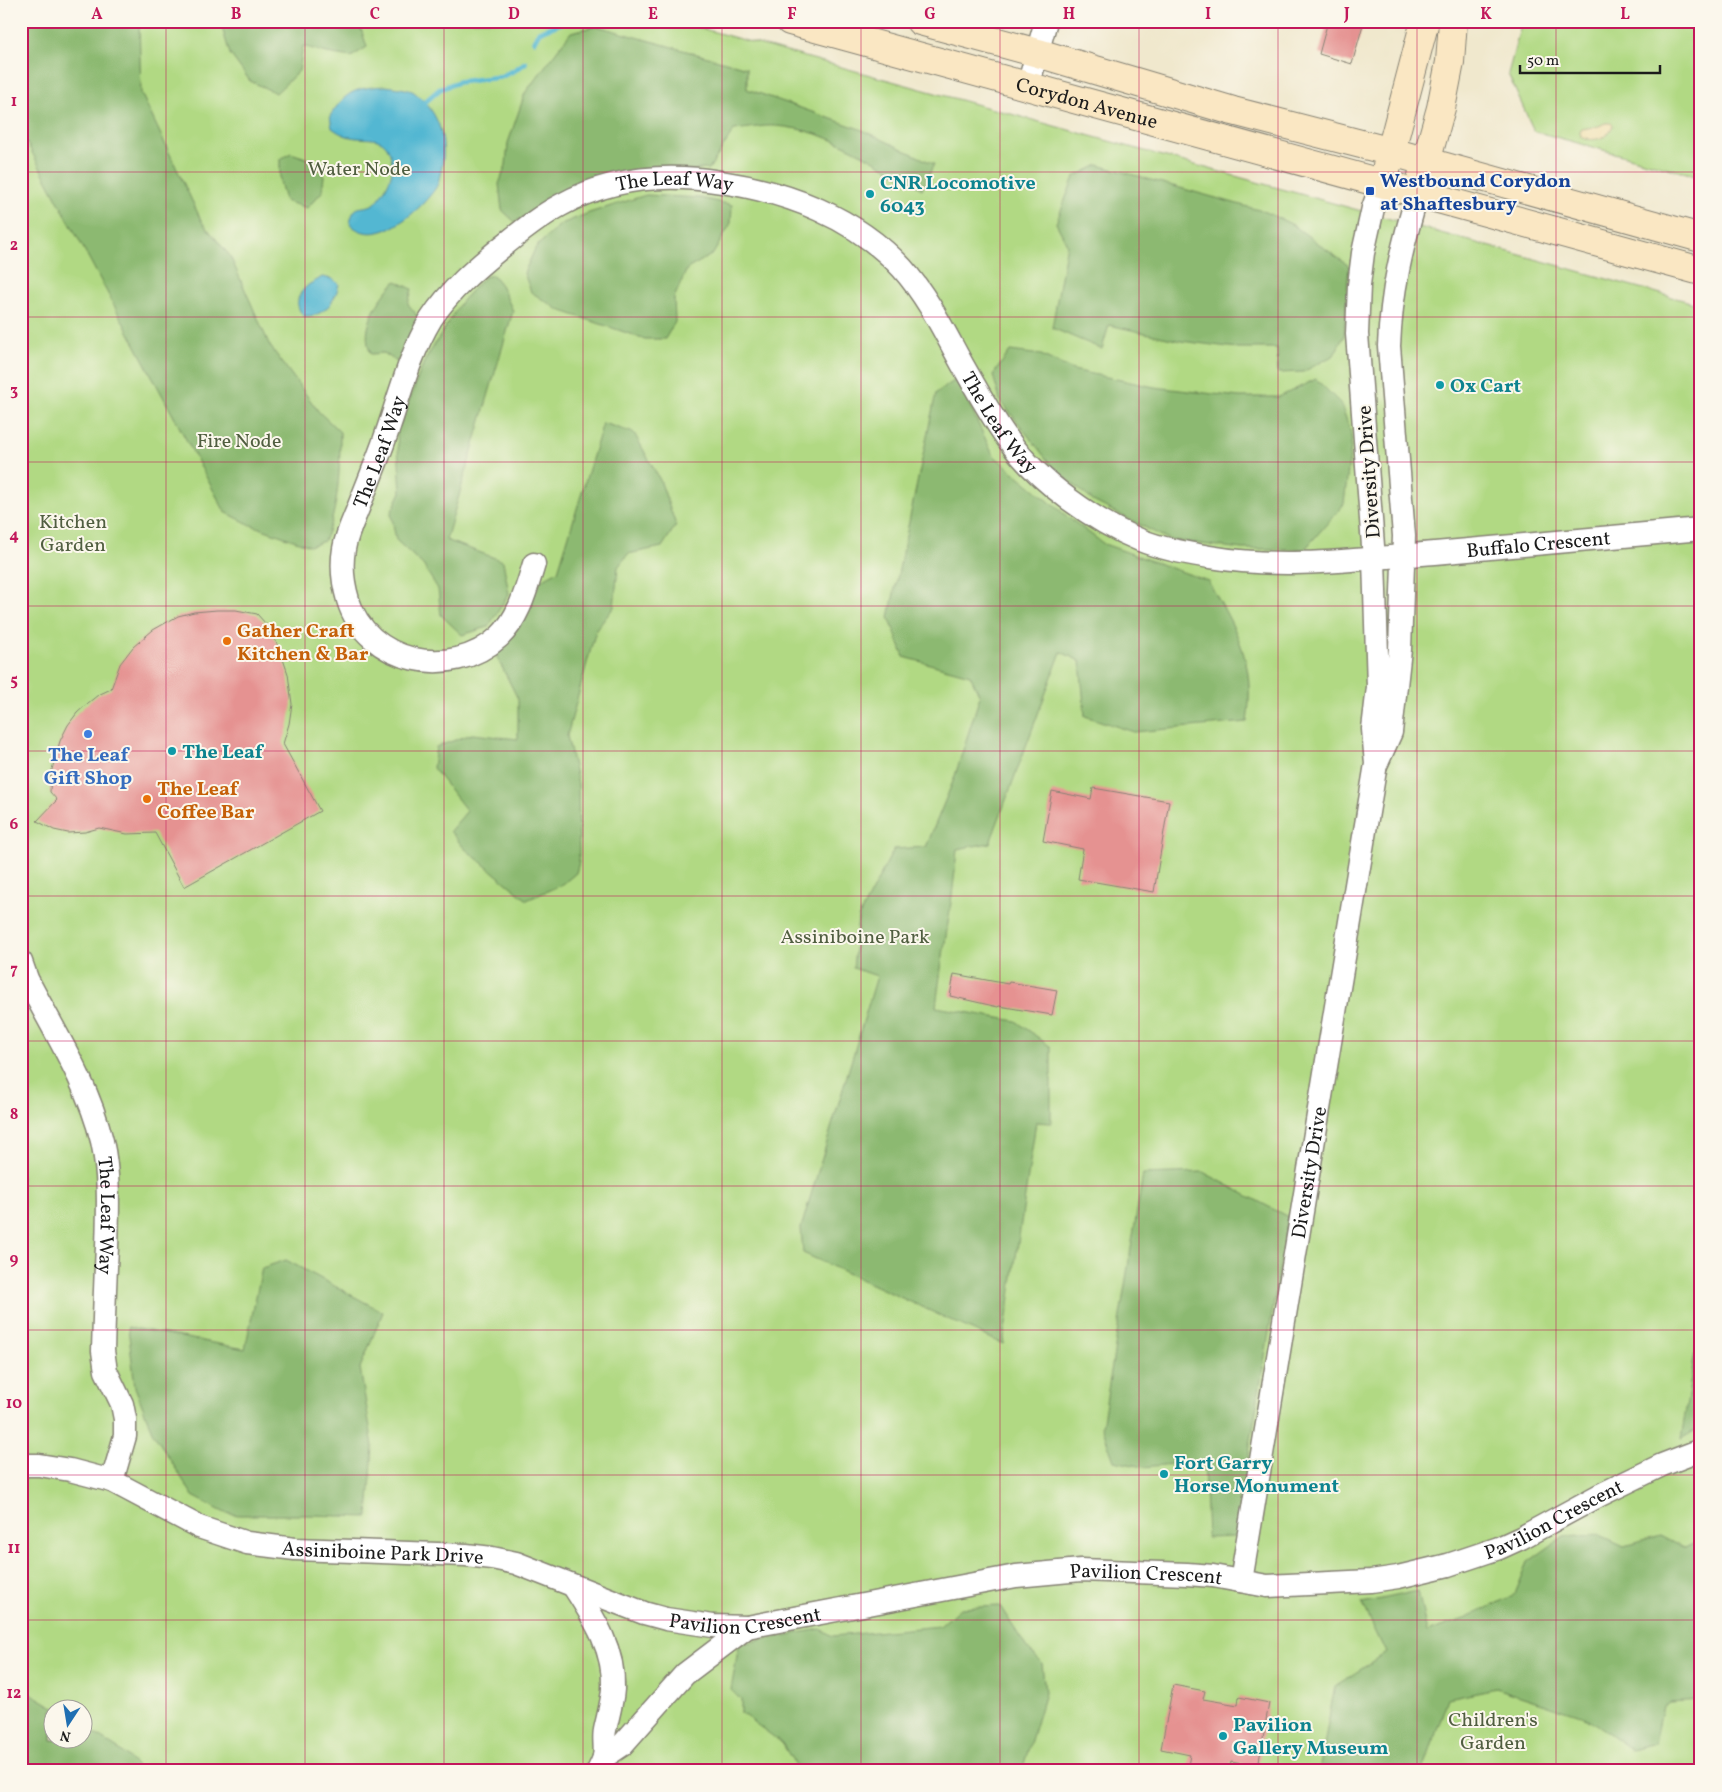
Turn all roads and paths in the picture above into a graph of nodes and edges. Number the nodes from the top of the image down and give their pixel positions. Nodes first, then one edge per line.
1 (790, 21) edge
2 (920, 21) edge
3 (1046, 21) edge
4 (1425, 21) edge
5 (1453, 21) edge
6 (1038, 53) junction
7 (1028, 86) junction
8 (1392, 152) junction
9 (1426, 162) junction
10 (1382, 183) junction
11 (1418, 193) junction
12 (1701, 238) edge
13 (1701, 271) edge
14 (1701, 529) edge
15 (1403, 555) junction
16 (1374, 559) junction
17 (534, 564) dead end
18 (1376, 764) junction
19 (21, 962) edge
20 (1701, 1450) edge
21 (21, 1465) edge
22 (112, 1481) junction
23 (1241, 1581) junction
24 (574, 1587) junction
25 (747, 1627) junction
26 (601, 1764) edge

1 - 7 main road, Corydon Avenue
2 - 6 main road, Corydon Avenue
3 - 6 street
4 - 8 main road
5 - 9 main road
6 - 7 street
6 - 8 main road, Corydon Avenue
7 - 10 main road, Corydon Avenue
8 - 9 main road, Corydon Avenue
8 - 10 main road
9 - 11 main road
9 - 12 main road, Corydon Avenue
10 - 11 main road, Corydon Avenue
10 - 16 street, Diversity Drive
11 - 13 main road, Corydon Avenue
11 - 15 street, Diversity Drive
14 - 15 street, Buffalo Crescent
15 - 16 street, Buffalo Crescent
15 - 18 street, Diversity Drive
16 - 17 street, The Leaf Way
16 - 18 street, Diversity Drive
18 - 23 street, Diversity Drive
19 - 22 street, The Leaf Way
20 - 23 street, Pavilion Crescent
21 - 22 street, Assiniboine Park Drive
22 - 24 street, Assiniboine Park Drive
23 - 25 street, Pavilion Crescent
24 - 25 street, Pavilion Crescent
24 - 26 street
25 - 26 street

